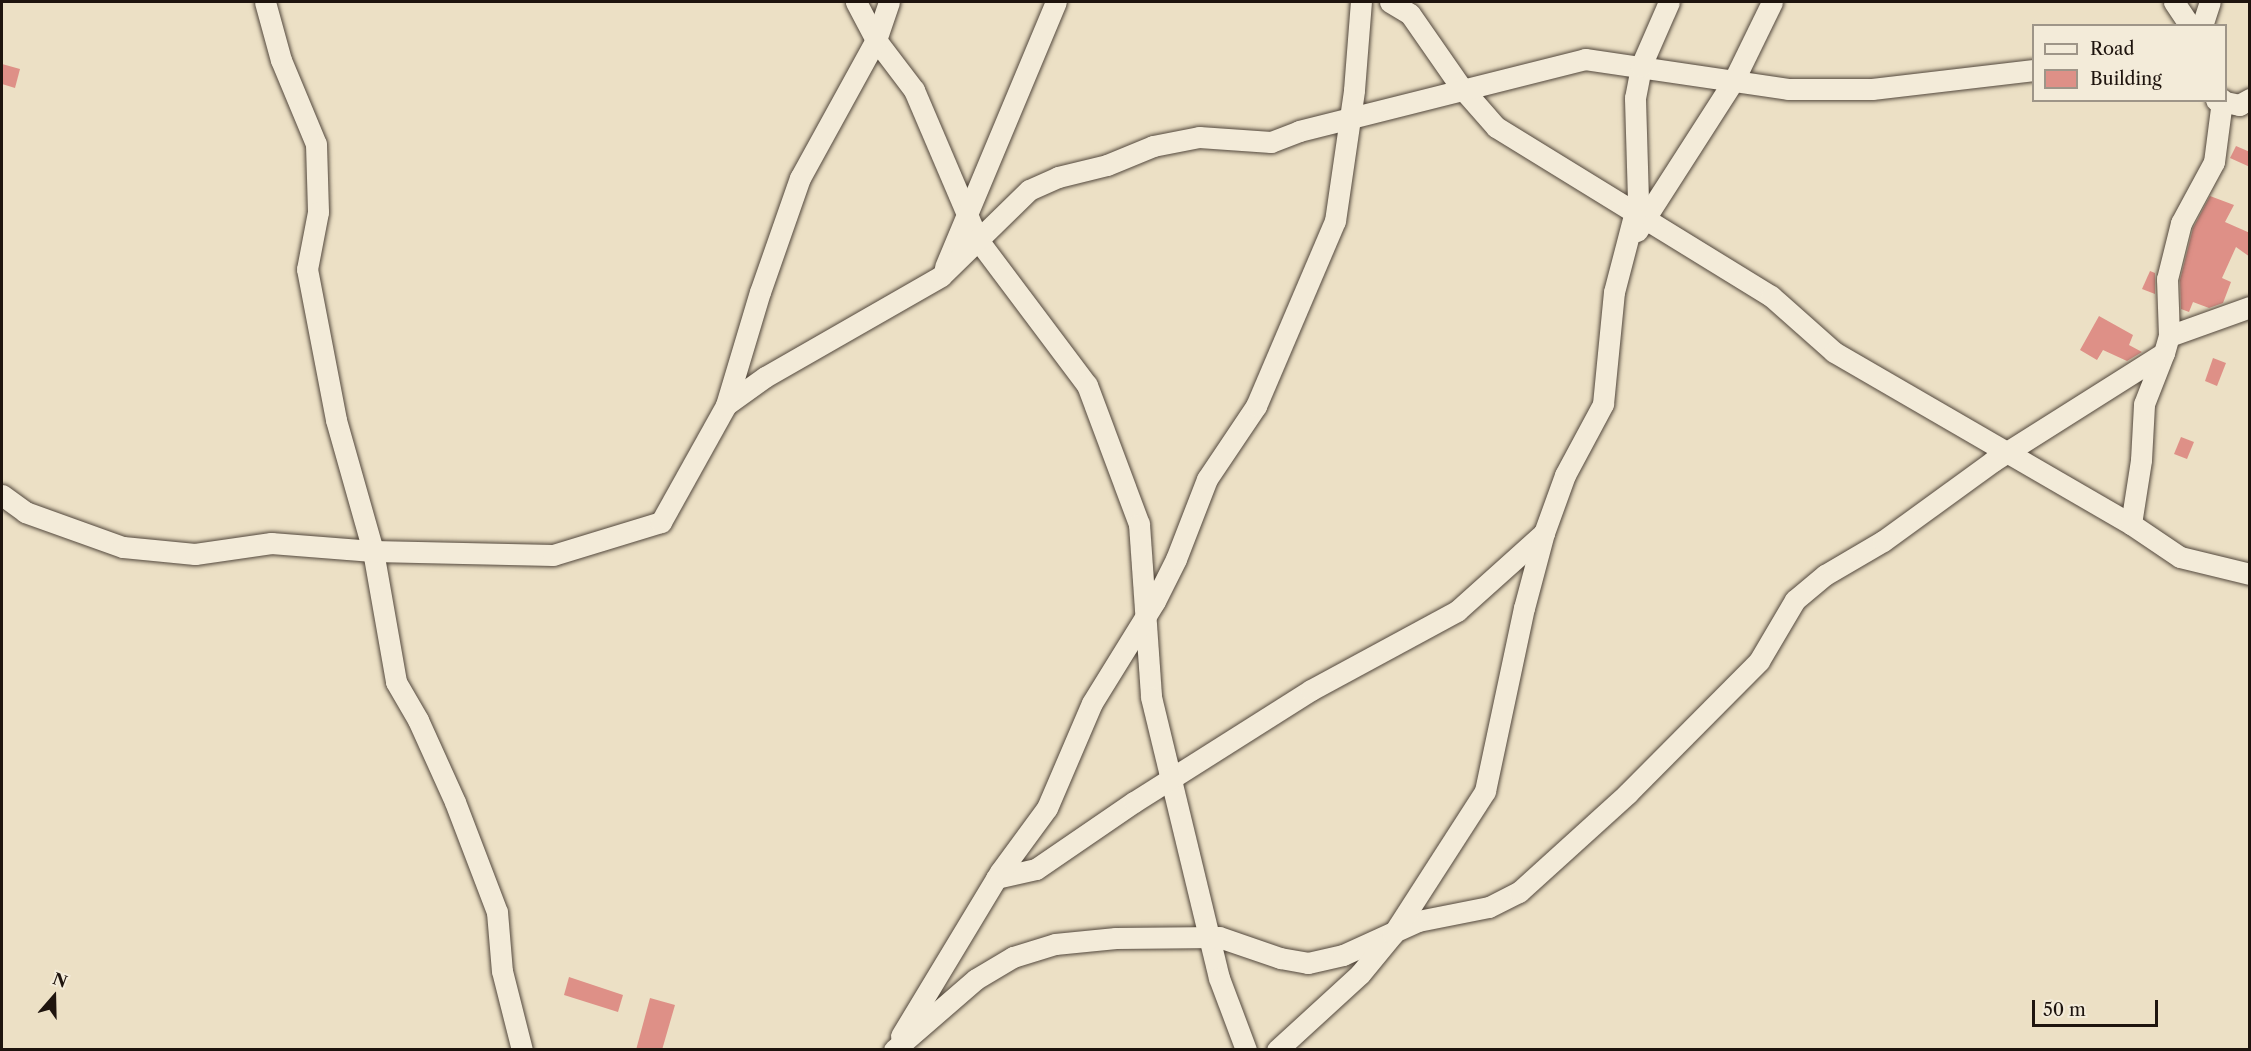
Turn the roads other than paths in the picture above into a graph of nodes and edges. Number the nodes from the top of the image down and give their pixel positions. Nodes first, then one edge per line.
1 (265, 2) edge
2 (856, 2) edge
3 (889, 2) edge
4 (1056, 2) edge
5 (1361, 2) edge
6 (1390, 2) edge
7 (1669, 2) edge
8 (1772, 2) edge
9 (2174, 2) edge
10 (2210, 2) edge
11 (2189, 24) edge
12 (2203, 24) edge
13 (876, 40) junction
14 (1641, 66) junction
15 (2032, 70) edge
16 (1734, 80) junction
17 (1464, 90) junction
18 (2232, 102) edge
19 (1349, 119) junction
20 (968, 214) junction
21 (1640, 217) junction
22 (978, 240) junction
23 (941, 276) junction
24 (2250, 307) edge
25 (2167, 344) junction
26 (726, 405) junction
27 (2007, 454) junction
28 (2, 495) edge
29 (2131, 524) junction
30 (1544, 533) junction
31 (373, 551) junction
32 (2250, 574) edge
33 (1146, 616) junction
34 (1171, 778) junction
35 (996, 878) junction
36 (1393, 934) junction
37 (1209, 937) junction
38 (522, 1050) edge
39 (894, 1050) edge
40 (1246, 1050) edge
41 (1277, 1050) edge

1 - 31 street
2 - 13 street
3 - 13 street
4 - 20 street
5 - 19 street
6 - 17 street
7 - 14 street
8 - 16 street
9 - 11 street
10 - 12 street
13 - 20 street
13 - 26 street
14 - 16 street
14 - 17 street
14 - 21 street
15 - 16 street
16 - 21 street
17 - 19 street
17 - 21 street
18 - 25 street
19 - 22 street
19 - 33 street
20 - 22 street
20 - 23 street
21 - 27 street
21 - 30 street
22 - 23 street
22 - 33 street
23 - 26 street
24 - 25 street
25 - 27 street
25 - 29 street
26 - 31 street
27 - 29 street
27 - 36 street
28 - 31 street
29 - 32 street
30 - 34 street
30 - 36 street
31 - 38 street
33 - 34 street
33 - 35 street
34 - 35 street
34 - 37 street
35 - 39 street
36 - 37 street
36 - 41 street
37 - 39 street
37 - 40 street

